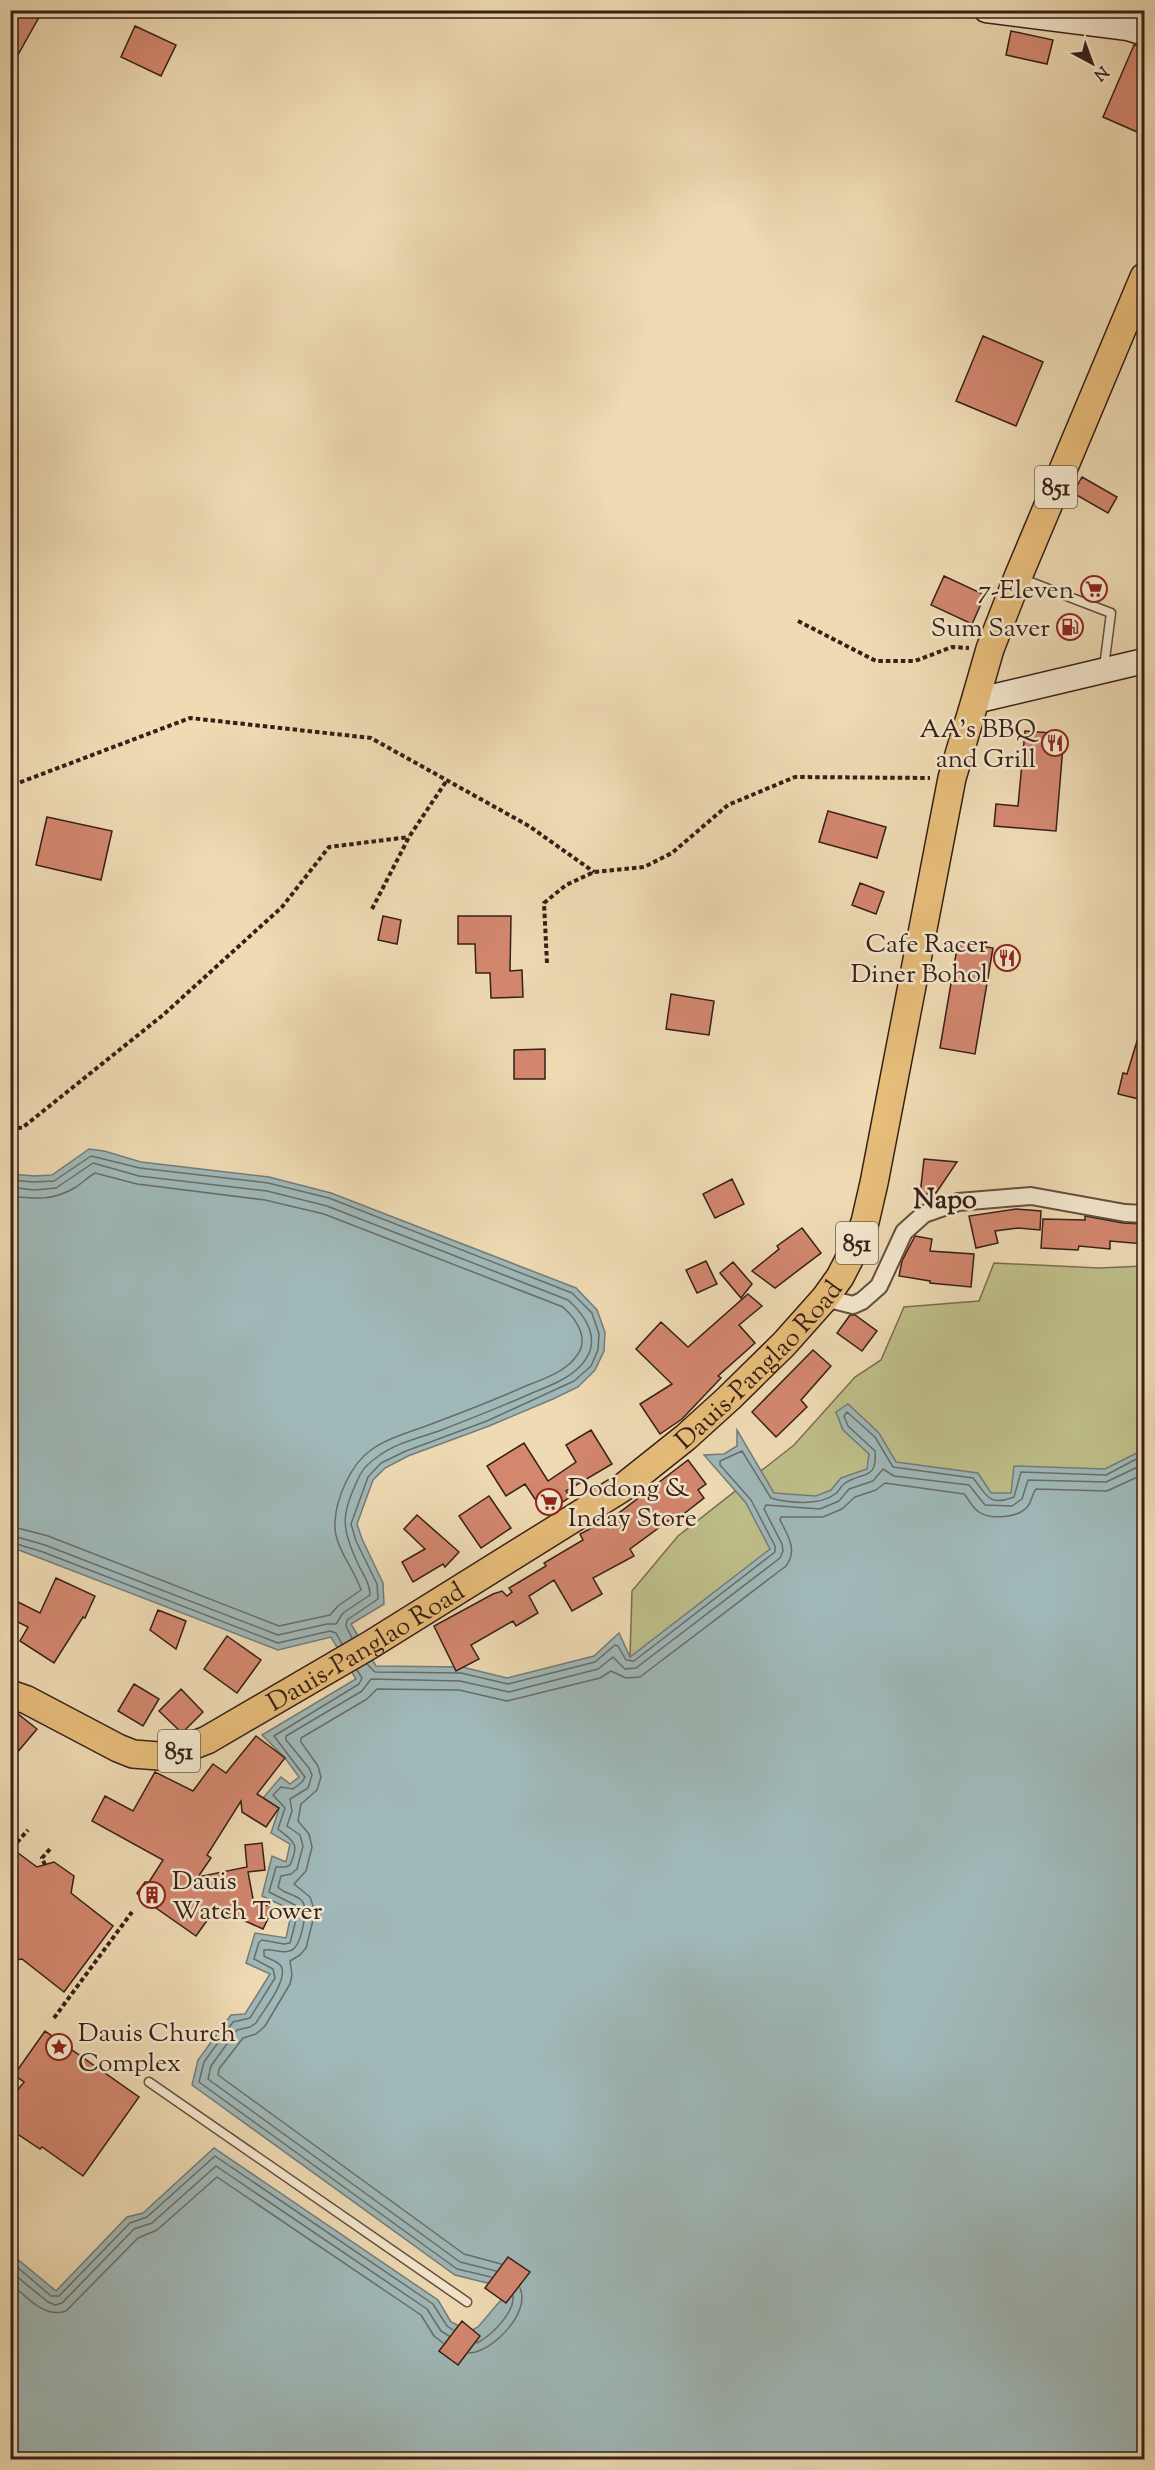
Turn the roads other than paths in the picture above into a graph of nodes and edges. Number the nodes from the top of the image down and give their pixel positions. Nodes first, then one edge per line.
1 (986, 10) edge
2 (1144, 33) edge
3 (1144, 277) edge
4 (1018, 577) junction
5 (1144, 661) edge
6 (1104, 670) junction
7 (975, 701) junction
8 (1144, 1214) edge
9 (825, 1298) junction
10 (10, 1694) edge
11 (149, 2082) dead end
12 (467, 2302) dead end

1 - 2 main road
3 - 4 main road, Dauis-Panglao Road / 851
4 - 6 lane
4 - 7 main road, Dauis-Panglao Road / 851
5 - 6 main road
6 - 7 main road
7 - 9 main road, Dauis-Panglao Road / 851
8 - 9 street
9 - 10 main road, Dauis-Panglao Road / 851
11 - 12 lane

